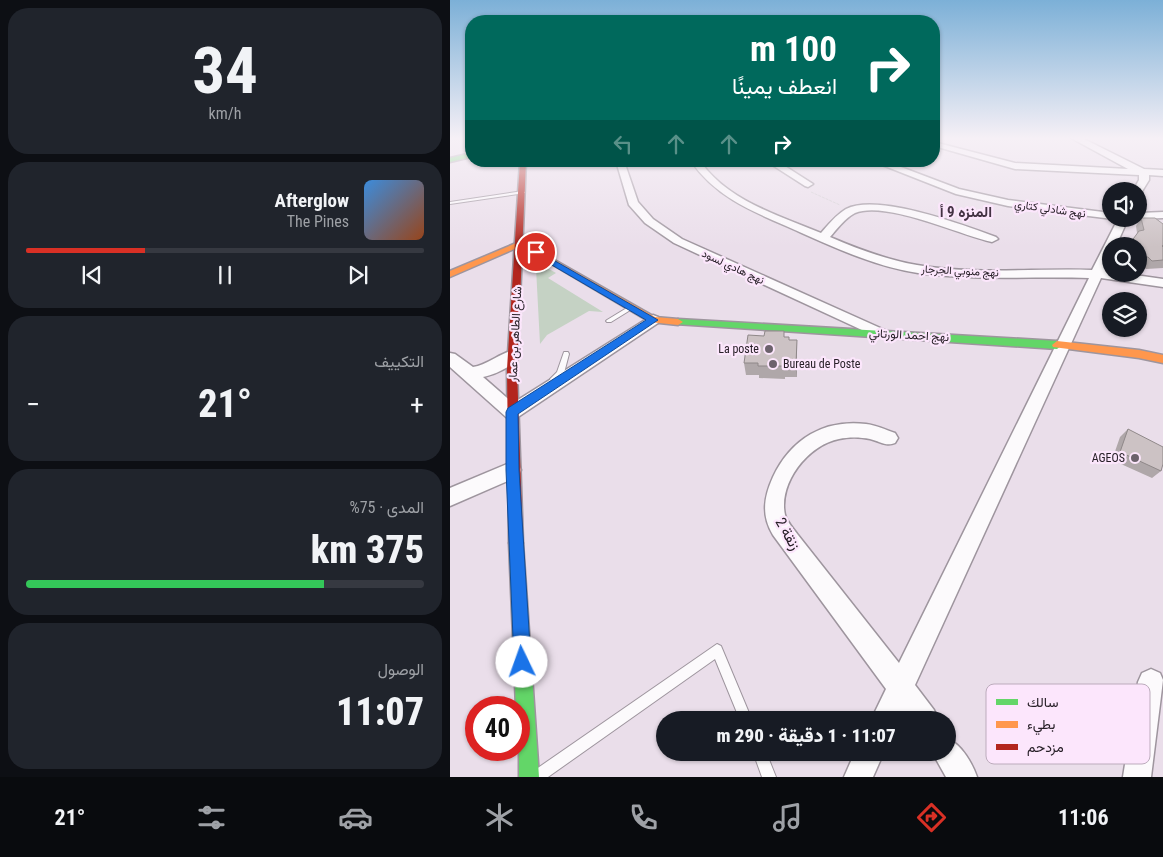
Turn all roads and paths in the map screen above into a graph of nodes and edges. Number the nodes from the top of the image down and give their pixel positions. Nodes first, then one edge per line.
1 (523, 174) edge
2 (624, 174) edge
3 (706, 174) edge
4 (792, 174) edge
5 (911, 174) edge
6 (808, 184) joint
7 (523, 192) junction
8 (450, 203) edge
9 (851, 210) junction
10 (1102, 215) edge
11 (1163, 215) edge
12 (1147, 216) edge
13 (1119, 227) edge
14 (823, 238) junction
15 (992, 239) dead end
16 (521, 243) junction
17 (450, 274) edge
18 (1096, 274) junction
19 (1163, 283) edge
20 (630, 308) junction
21 (653, 320) junction
22 (609, 321) dead end
23 (882, 334) junction
24 (1064, 345) junction
25 (566, 354) dead end
26 (512, 355) junction
27 (450, 358) edge
28 (1163, 359) edge
29 (466, 373) junction
30 (544, 390) junction
31 (512, 412) junction
32 (889, 438) dead end
33 (512, 470) junction
34 (450, 497) edge
35 (1151, 682) dead end
36 (900, 686) junction
37 (1150, 689) edge
38 (742, 711) edge
39 (889, 711) edge
40 (918, 711) edge
41 (763, 761) edge
42 (866, 761) edge
43 (952, 761) edge
44 (1139, 764) edge
45 (529, 777) edge
46 (537, 777) edge
47 (769, 777) edge
48 (858, 777) edge
49 (962, 777) edge
50 (1137, 777) edge

1 - 7 street, شارع الطاهر بن عمار
2 - 23 street, نهج هادي لسود
3 - 14 street, نهج منوبي الجرجار
4 - 6 street
5 - 10 street, نهج شادلي كتاري
6 - 9 path
7 - 8 lane
7 - 16 street, شارع الطاهر بن عمار
9 - 14 street
9 - 15 street
11 - 12 street
13 - 18 street
14 - 18 street, نهج منوبي الجرجار
16 - 17 street
16 - 20 street
16 - 26 street, شارع الطاهر بن عمار
18 - 19 street, نهج منوبي الجرجار
18 - 24 street
20 - 21 street
20 - 22 lane
21 - 23 street, نهج احمد الورتاني
21 - 30 street
23 - 24 street, نهج احمد الورتاني
24 - 28 street, نهج احمد الورتاني
24 - 36 street
25 - 30 lane
26 - 29 street
26 - 31 street, شارع الطاهر بن عمار
27 - 29 street
29 - 31 street
30 - 31 street
31 - 33 street, شارع الطاهر بن عمار
32 - 36 street, زنقة 2
33 - 34 street
33 - 45 street, شارع الطاهر بن عمار
35 - 37 street
36 - 39 street
36 - 40 street, زنقة 2
38 - 46 lane
41 - 47 lane
42 - 48 street
43 - 49 street
44 - 50 street

